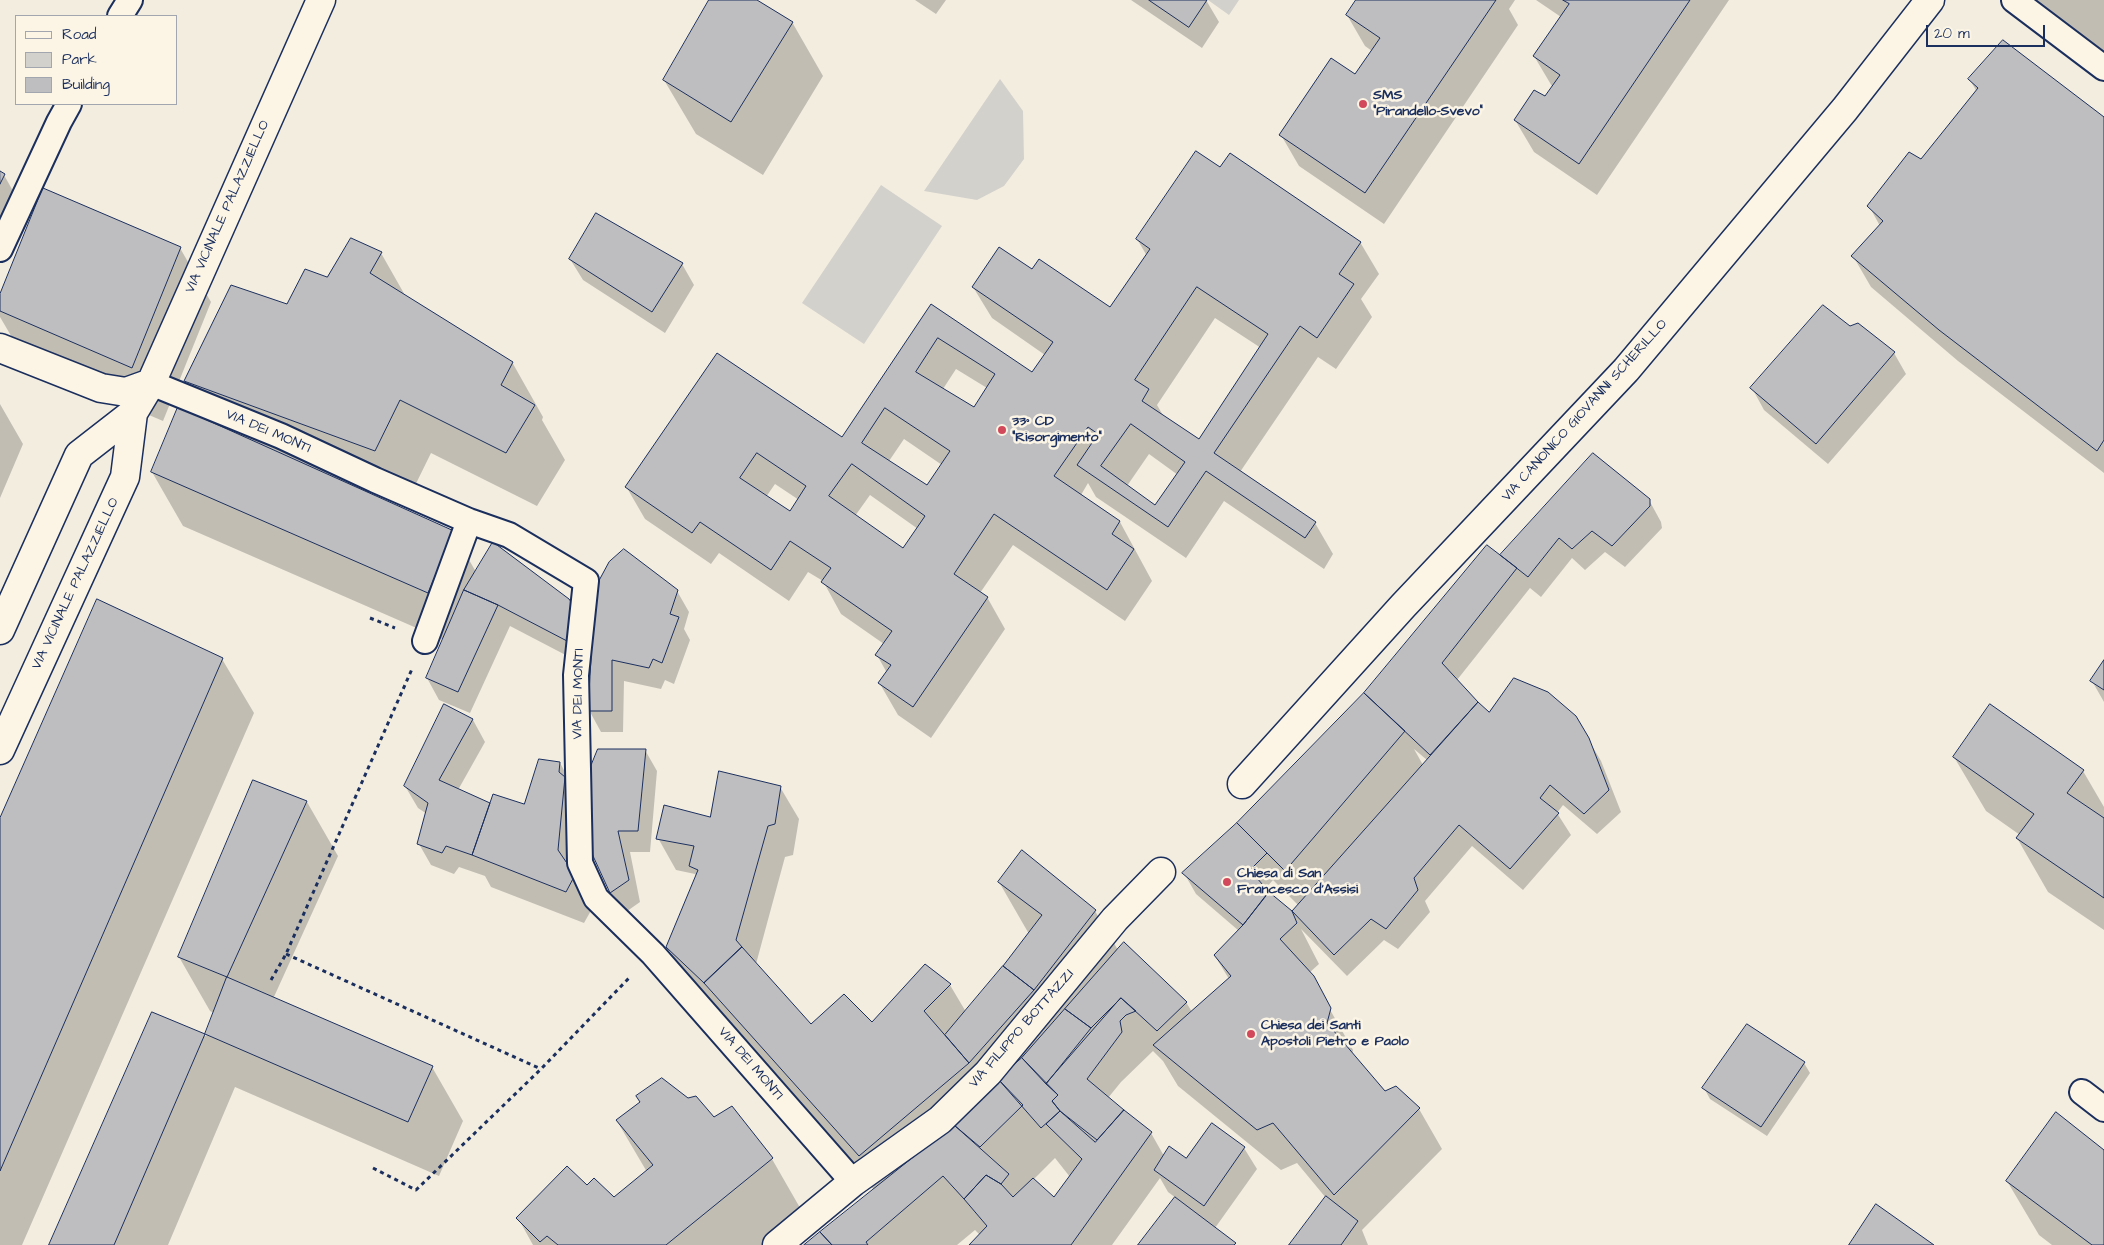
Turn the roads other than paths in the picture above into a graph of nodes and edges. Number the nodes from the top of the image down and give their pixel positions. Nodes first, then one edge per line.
1 (130, 0) edge
2 (321, 0) edge
3 (1930, 0) edge
4 (2014, 0) edge
5 (121, 15) edge
6 (2104, 68) edge
7 (68, 105) edge
8 (0, 249) edge
9 (0, 348) edge
10 (151, 383) junction
11 (133, 413) junction
12 (469, 521) junction
13 (0, 630) edge
14 (425, 641) road end
15 (0, 750) edge
16 (1242, 784) dead end
17 (1161, 872) dead end
18 (2082, 1092) dead end
19 (2104, 1109) edge
20 (853, 1182) junction
21 (777, 1245) edge

1 - 5 lane
2 - 10 street, VIA VICINALE PALAZZIELLO
3 - 16 street, VIA CANONICO GIOVANNI SCHERILLO
4 - 6 lane
7 - 8 lane
9 - 10 street
10 - 11 street, VIA VICINALE PALAZZIELLO
10 - 12 lane, VIA DEI MONTI
11 - 13 street, VIA VICINALE PALAZZIELLO
11 - 15 street, VIA VICINALE PALAZZIELLO
12 - 14 lane
12 - 20 lane, VIA DEI MONTI
17 - 20 street, VIA FILIPPO BOTTAZZI
18 - 19 lane
20 - 21 street, VIA FILIPPO BOTTAZZI

